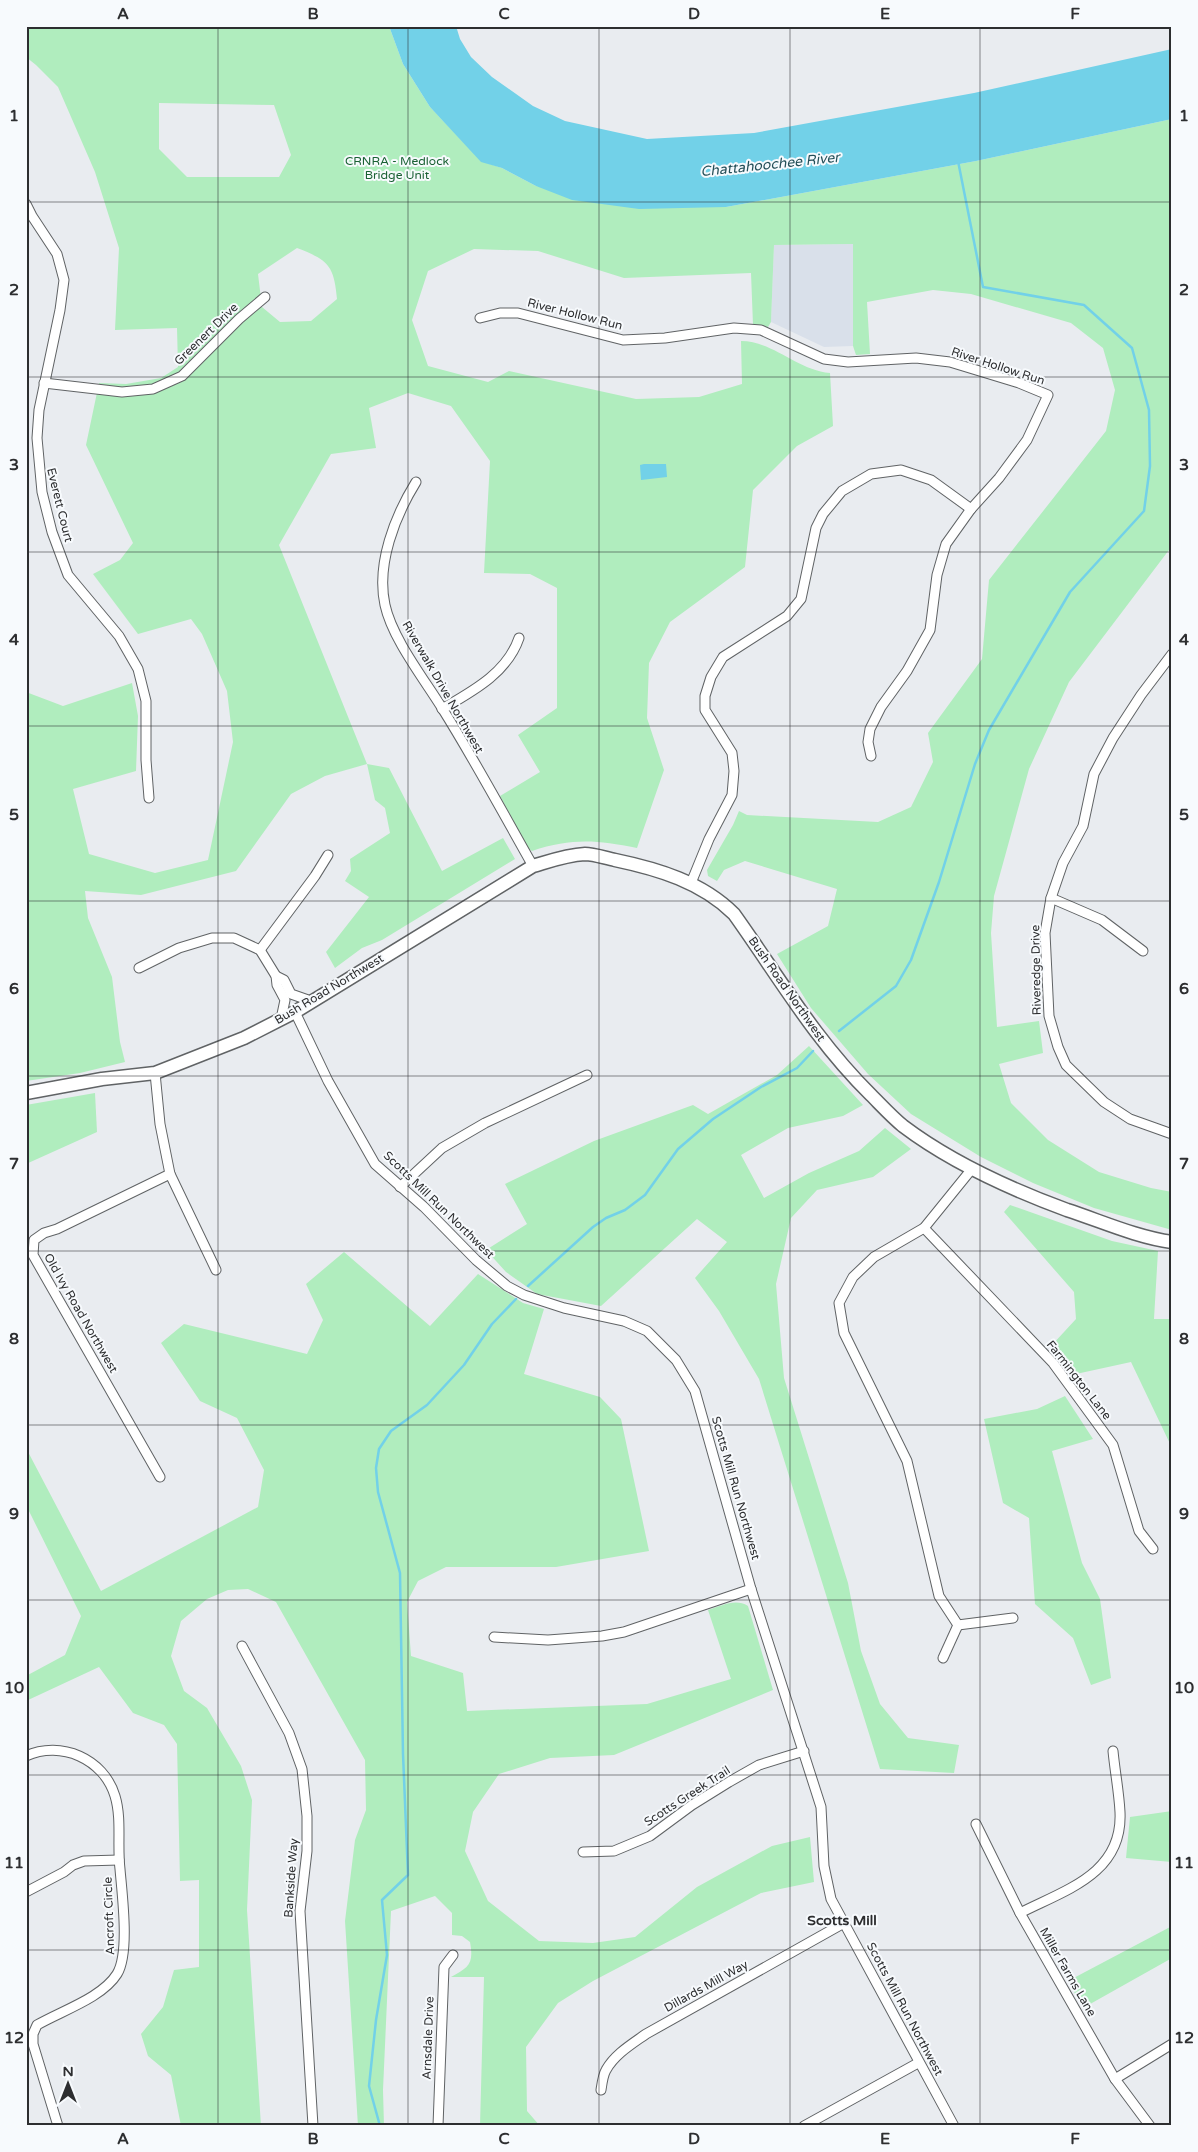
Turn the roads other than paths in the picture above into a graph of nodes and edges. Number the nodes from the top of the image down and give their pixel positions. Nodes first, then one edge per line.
1 (26, 204) edge
2 (29, 217) edge
3 (264, 297) dead end
4 (480, 318) dead end
5 (44, 383) junction
6 (416, 482) dead end
7 (971, 509) junction
8 (519, 638) dead end
9 (1172, 654) edge
10 (442, 709) junction
11 (871, 756) dead end
12 (150, 798) dead end
13 (328, 854) dead end
14 (533, 866) junction
15 (691, 883) junction
16 (1051, 898) junction
17 (260, 950) junction
18 (1143, 951) dead end
19 (139, 968) dead end
20 (276, 976) junction
21 (311, 1001) junction
22 (295, 1012) junction
23 (280, 1019) junction
24 (155, 1073) junction
25 (587, 1075) dead end
26 (26, 1093) edge
27 (1172, 1134) edge
28 (971, 1170) junction
29 (170, 1174) junction
30 (400, 1187) junction
31 (924, 1228) junction
32 (1172, 1242) edge
33 (216, 1270) dead end
34 (160, 1477) dead end
35 (1154, 1549) dead end
36 (751, 1589) junction
37 (1013, 1618) dead end
38 (958, 1625) junction
39 (494, 1637) dead end
40 (242, 1646) dead end
41 (943, 1658) dead end
42 (804, 1751) junction
43 (1112, 1752) dead end
44 (26, 1756) edge
45 (976, 1824) dead end
46 (583, 1852) dead end
47 (119, 1860) junction
48 (26, 1892) edge
49 (1020, 1913) junction
50 (844, 1923) junction
51 (453, 1954) dead end
52 (1172, 2044) edge
53 (918, 2063) junction
54 (1115, 2080) junction
55 (601, 2090) dead end
56 (58, 2126) edge
57 (313, 2126) edge
58 (438, 2126) edge
59 (804, 2126) edge
60 (954, 2126) edge
61 (1150, 2126) edge

1 - 2 street, Everett Court
2 - 5 street, Everett Court
3 - 5 street, Greenert Drive
4 - 7 street, River Hollow Run
5 - 12 street, Everett Court
6 - 10 street, Riverwalk Drive Northwest
7 - 11 street, River Hollow Run
7 - 15 street
8 - 10 street
9 - 16 street, Riveredge Drive
10 - 14 street, Riverwalk Drive Northwest
13 - 17 street
14 - 15 street, Bush Road Northwest
14 - 21 street, Bush Road Northwest
15 - 28 street, Bush Road Northwest
16 - 18 street
16 - 27 street, Riveredge Drive
17 - 19 street
17 - 20 street
20 - 21 street
20 - 23 street
21 - 22 street, Bush Road Northwest
22 - 23 street, Bush Road Northwest
22 - 30 street, Scotts Mill Run Northwest
23 - 24 street, Bush Road Northwest
24 - 26 street, Bush Road Northwest
24 - 29 street
25 - 30 street
28 - 31 street
28 - 32 street, Bush Road Northwest
29 - 33 street
29 - 34 street, Old Ivy Road Northwest
30 - 36 street, Scotts Mill Run Northwest
31 - 35 street, Farmington Lane
31 - 38 street
36 - 39 street
36 - 42 street, Scotts Mill Run Northwest
37 - 38 street
38 - 41 street
40 - 57 street, Bankside Way
42 - 46 street, Scotts Greek Trail
42 - 50 street, Scotts Mill Run Northwest
43 - 49 street
44 - 47 street, Ancroft Circle
45 - 49 street, Miller Farms Lane
47 - 48 street
47 - 56 street, Ancroft Circle
49 - 54 street, Miller Farms Lane
50 - 53 street, Scotts Mill Run Northwest
50 - 55 street, Dillards Mill Way
51 - 58 street, Arnsdale Drive
52 - 54 street
53 - 59 street
53 - 60 street, Scotts Mill Run Northwest
54 - 61 street, Miller Farms Lane

